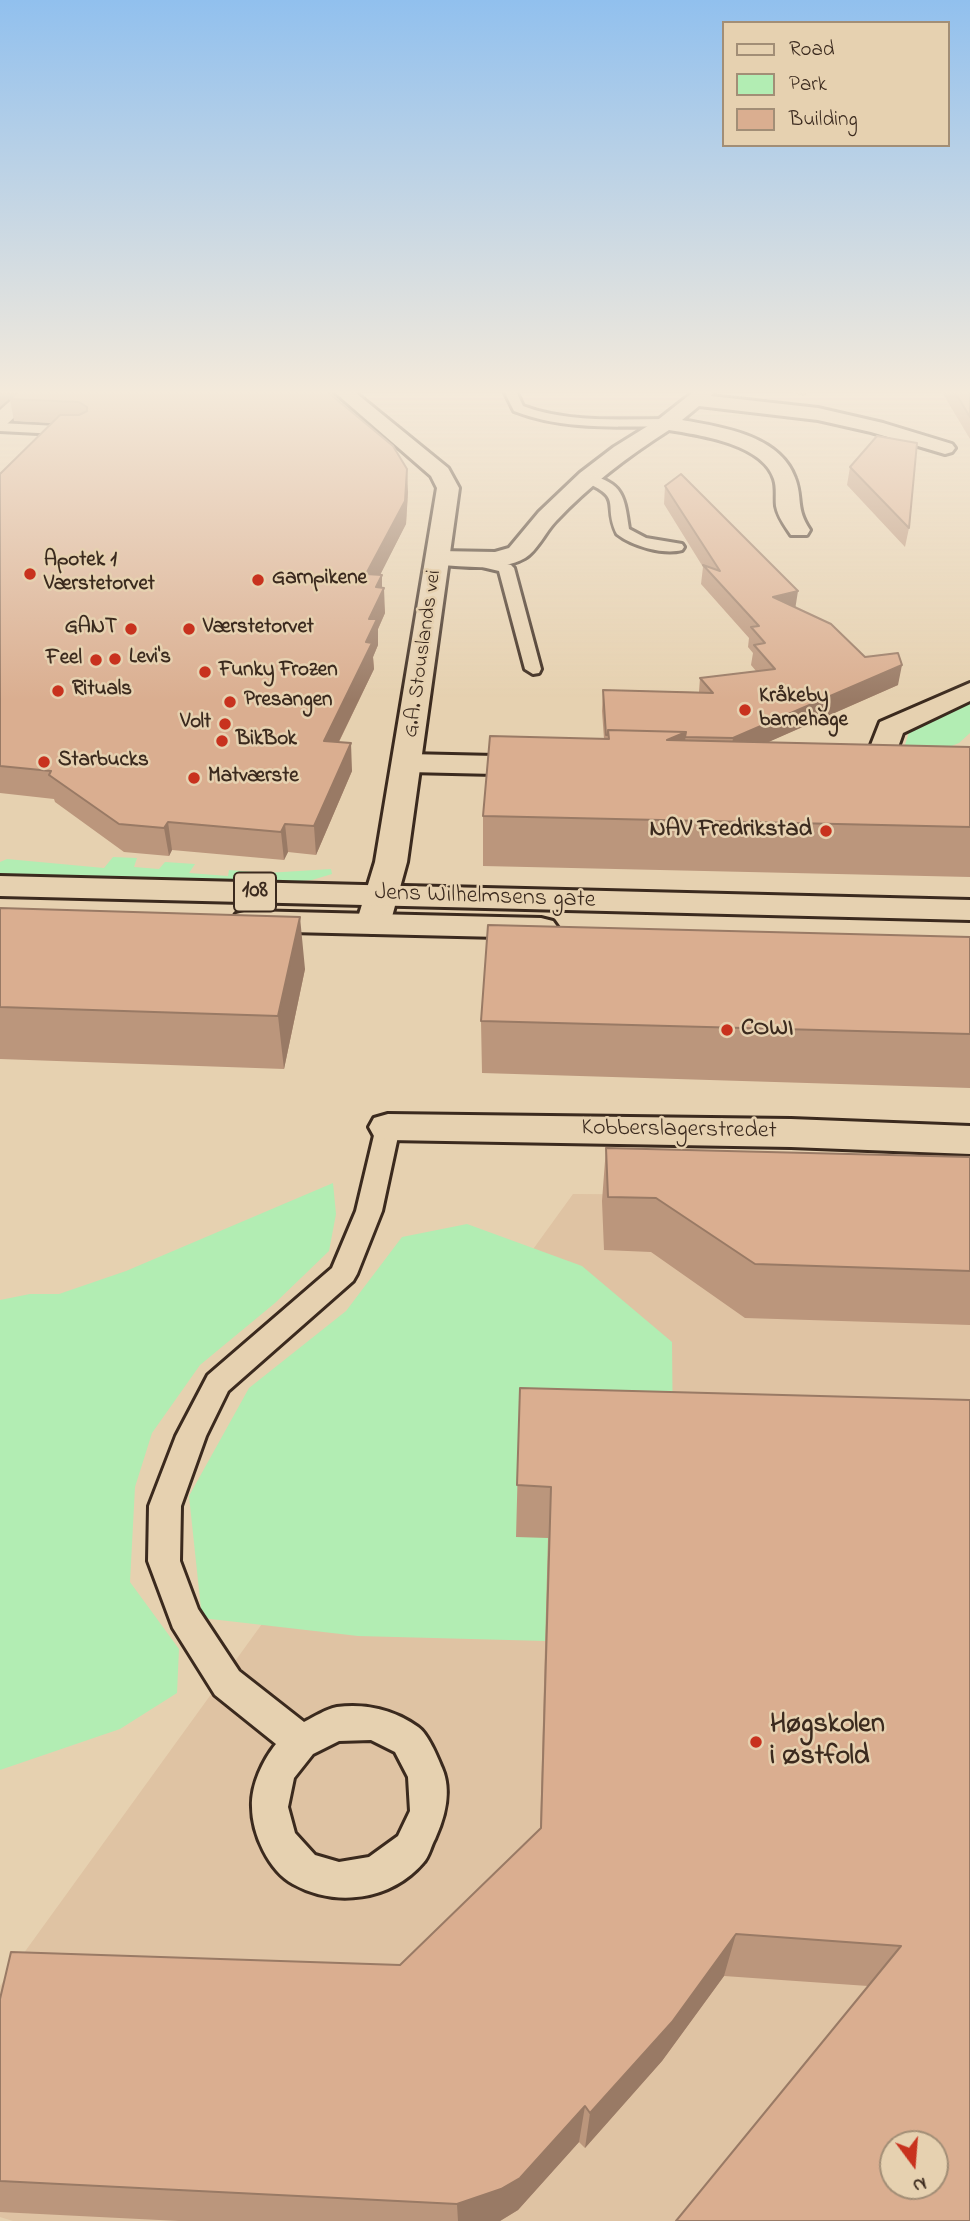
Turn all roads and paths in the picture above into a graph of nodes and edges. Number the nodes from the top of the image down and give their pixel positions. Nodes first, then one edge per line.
1 (447, 493) edge
2 (573, 493) edge
3 (615, 493) edge
4 (787, 493) edge
5 (799, 530) dead end
6 (677, 547) dead end
7 (439, 558) junction
8 (465, 559) junction
9 (533, 669) dead end
10 (970, 691) edge
11 (408, 763) junction
12 (572, 767) edge
13 (832, 772) edge
14 (0, 886) edge
15 (377, 910) junction
16 (970, 910) edge
17 (0, 913) edge
18 (970, 940) edge
19 (388, 1127) joint
20 (970, 1140) edge
21 (301, 1742) junction

1 - 7 street, G.A. Stouslands vei
2 - 8 street
3 - 6 lane
4 - 5 street
7 - 8 street
7 - 11 street, G.A. Stouslands vei
8 - 9 lane
10 - 13 street
11 - 12 street
11 - 15 street, G.A. Stouslands vei
14 - 15 street, Jens Wilhelmsens gate / 108
15 - 16 street, Jens Wilhelmsens gate / 108
15 - 17 street, Jens Wilhelmsens gate / 108
15 - 18 street, Jens Wilhelmsens gate / 108
19 - 20 street, Kobberslagerstredet
19 - 21 lane
21 - 21 lane

